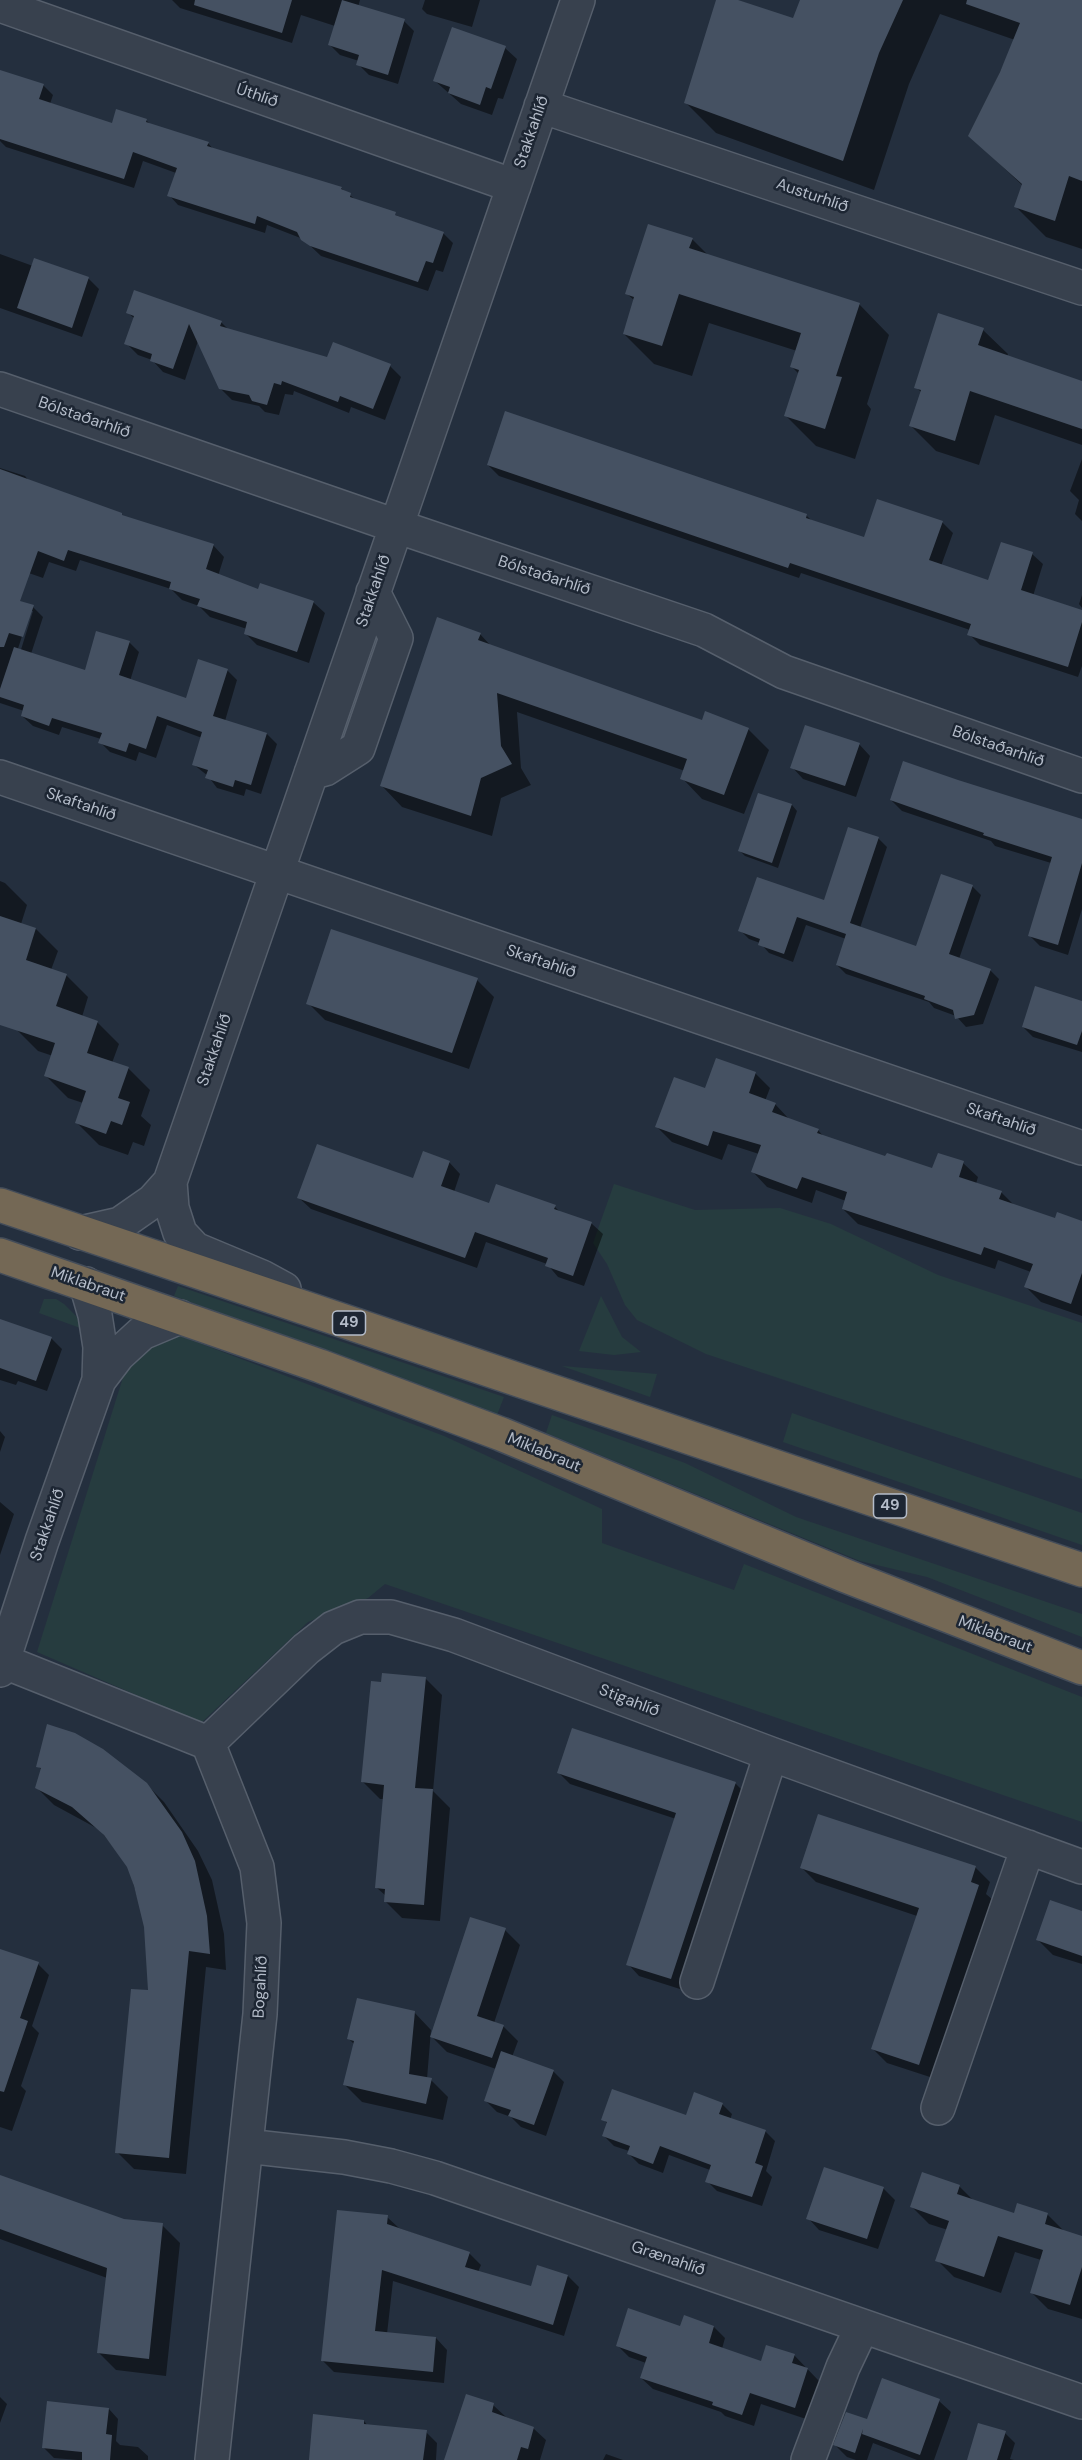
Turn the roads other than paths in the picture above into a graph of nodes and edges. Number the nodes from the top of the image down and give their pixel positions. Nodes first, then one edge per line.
1 (578, 0) edge
2 (0, 5) edge
3 (541, 106) junction
4 (514, 186) junction
5 (1082, 288) edge
6 (0, 389) edge
7 (396, 526) junction
8 (1082, 776) edge
9 (0, 777) edge
10 (277, 872) junction
11 (1082, 1148) edge
12 (170, 1182) junction
13 (0, 1205) edge
14 (80, 1233) junction
15 (0, 1255) edge
16 (86, 1284) junction
17 (180, 1317) junction
18 (341, 1320) junction
19 (99, 1380) junction
20 (1082, 1570) edge
21 (1, 1664) edge
22 (1082, 1668) edge
23 (208, 1743) junction
24 (771, 1754) junction
25 (1028, 1847) junction
26 (1082, 1867) edge
27 (697, 1982) dead end
28 (938, 2108) dead end
29 (246, 2146) junction
30 (862, 2327) junction
31 (1082, 2402) edge
32 (212, 2460) edge
33 (808, 2460) edge

1 - 3 street, Stakkahlíð
2 - 4 street, Úthlíð
3 - 4 street, Stakkahlíð
3 - 5 street, Austurhlíð
4 - 7 street, Stakkahlíð
6 - 7 street, Bólstaðarhlíð
7 - 8 street, Bólstaðarhlíð
7 - 10 street, Stakkahlíð
9 - 10 street, Skaftahlíð
10 - 11 street, Skaftahlíð
10 - 12 street, Stakkahlíð
12 - 14 street, Stakkahlíð
12 - 18 street, Stakkahlíð
13 - 14 highway, 49
14 - 18 highway, 49
15 - 16 highway, Miklabraut
16 - 17 highway, Miklabraut
16 - 19 street, Stakkahlíð
17 - 19 street, Stakkahlíð
17 - 22 highway, Miklabraut
18 - 20 highway, 49
19 - 21 street, Stakkahlíð
21 - 23 street
23 - 24 street, Stigahlíð
23 - 29 street, Bogahlíð
24 - 25 street, Stigahlíð
24 - 27 street
25 - 26 street, Stigahlíð
25 - 28 street
29 - 30 street, Grænahlíð
29 - 32 street, Bogahlíð
30 - 31 street, Grænahlíð
30 - 33 street

